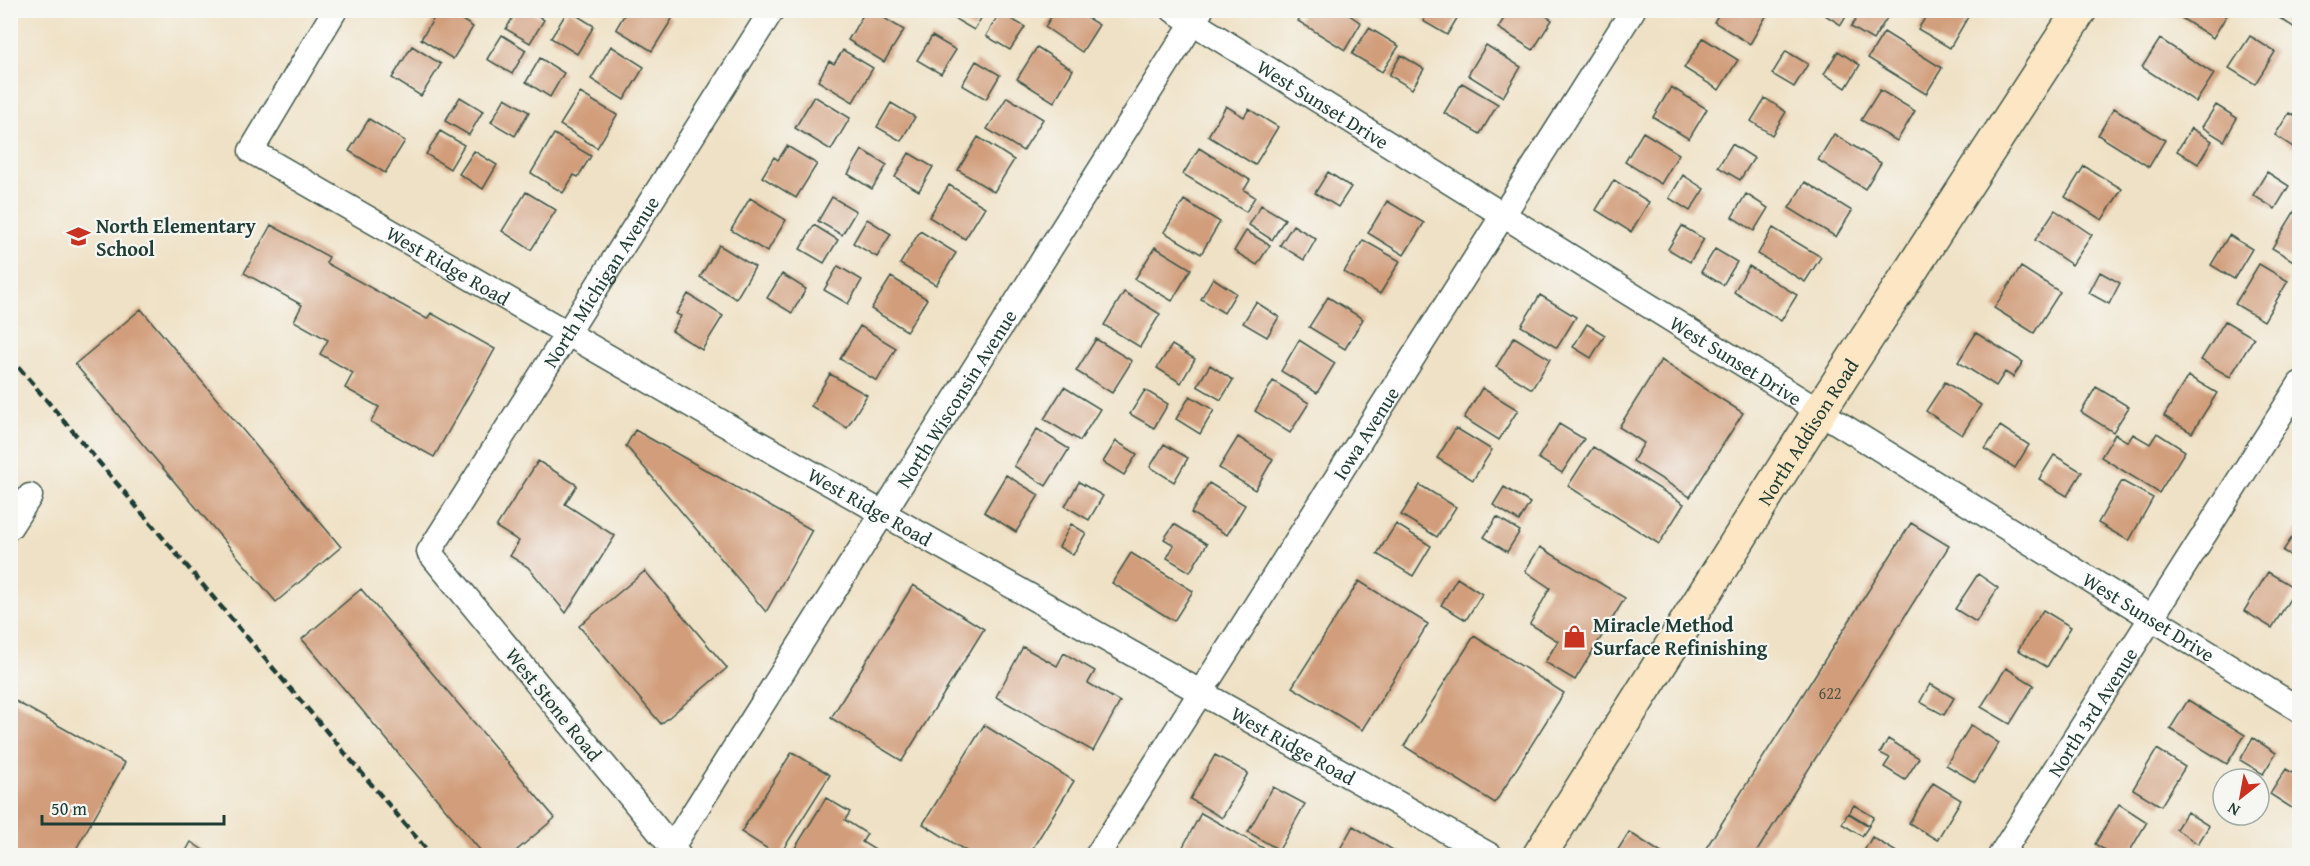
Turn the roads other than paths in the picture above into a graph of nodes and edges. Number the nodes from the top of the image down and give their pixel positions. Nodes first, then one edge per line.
1 (335, 10) edge
2 (772, 10) edge
3 (1633, 10) edge
4 (2080, 10) edge
5 (1189, 15) edge
6 (1502, 217) junction
7 (567, 333) junction
8 (2300, 384) edge
9 (1819, 412) junction
10 (30, 496) dead end
11 (883, 513) junction
12 (10, 528) edge
13 (429, 552) joint
14 (2151, 618) junction
15 (1201, 692) junction
16 (2300, 710) edge
17 (675, 851) edge
18 (1097, 855) edge
19 (1491, 855) edge
20 (1539, 855) edge
21 (2000, 855) edge

1 - 7 street, West Ridge Road
2 - 7 street, North Michigan Avenue
3 - 6 street, Iowa Avenue
4 - 9 street, North Addison Road
5 - 6 street, West Sunset Drive
5 - 11 street, North Wisconsin Avenue
6 - 9 street, West Sunset Drive
6 - 15 street, Iowa Avenue
7 - 11 street, West Ridge Road
7 - 13 street, North Michigan Avenue
8 - 14 street, North 3rd Avenue
9 - 14 street, West Sunset Drive
9 - 20 street, North Addison Road
10 - 12 street
11 - 15 street, West Ridge Road
11 - 17 street, North Wisconsin Avenue
13 - 17 street, West Stone Road
14 - 16 street, West Sunset Drive
14 - 21 street, North 3rd Avenue
15 - 18 street, Iowa Avenue
15 - 19 street, West Ridge Road

